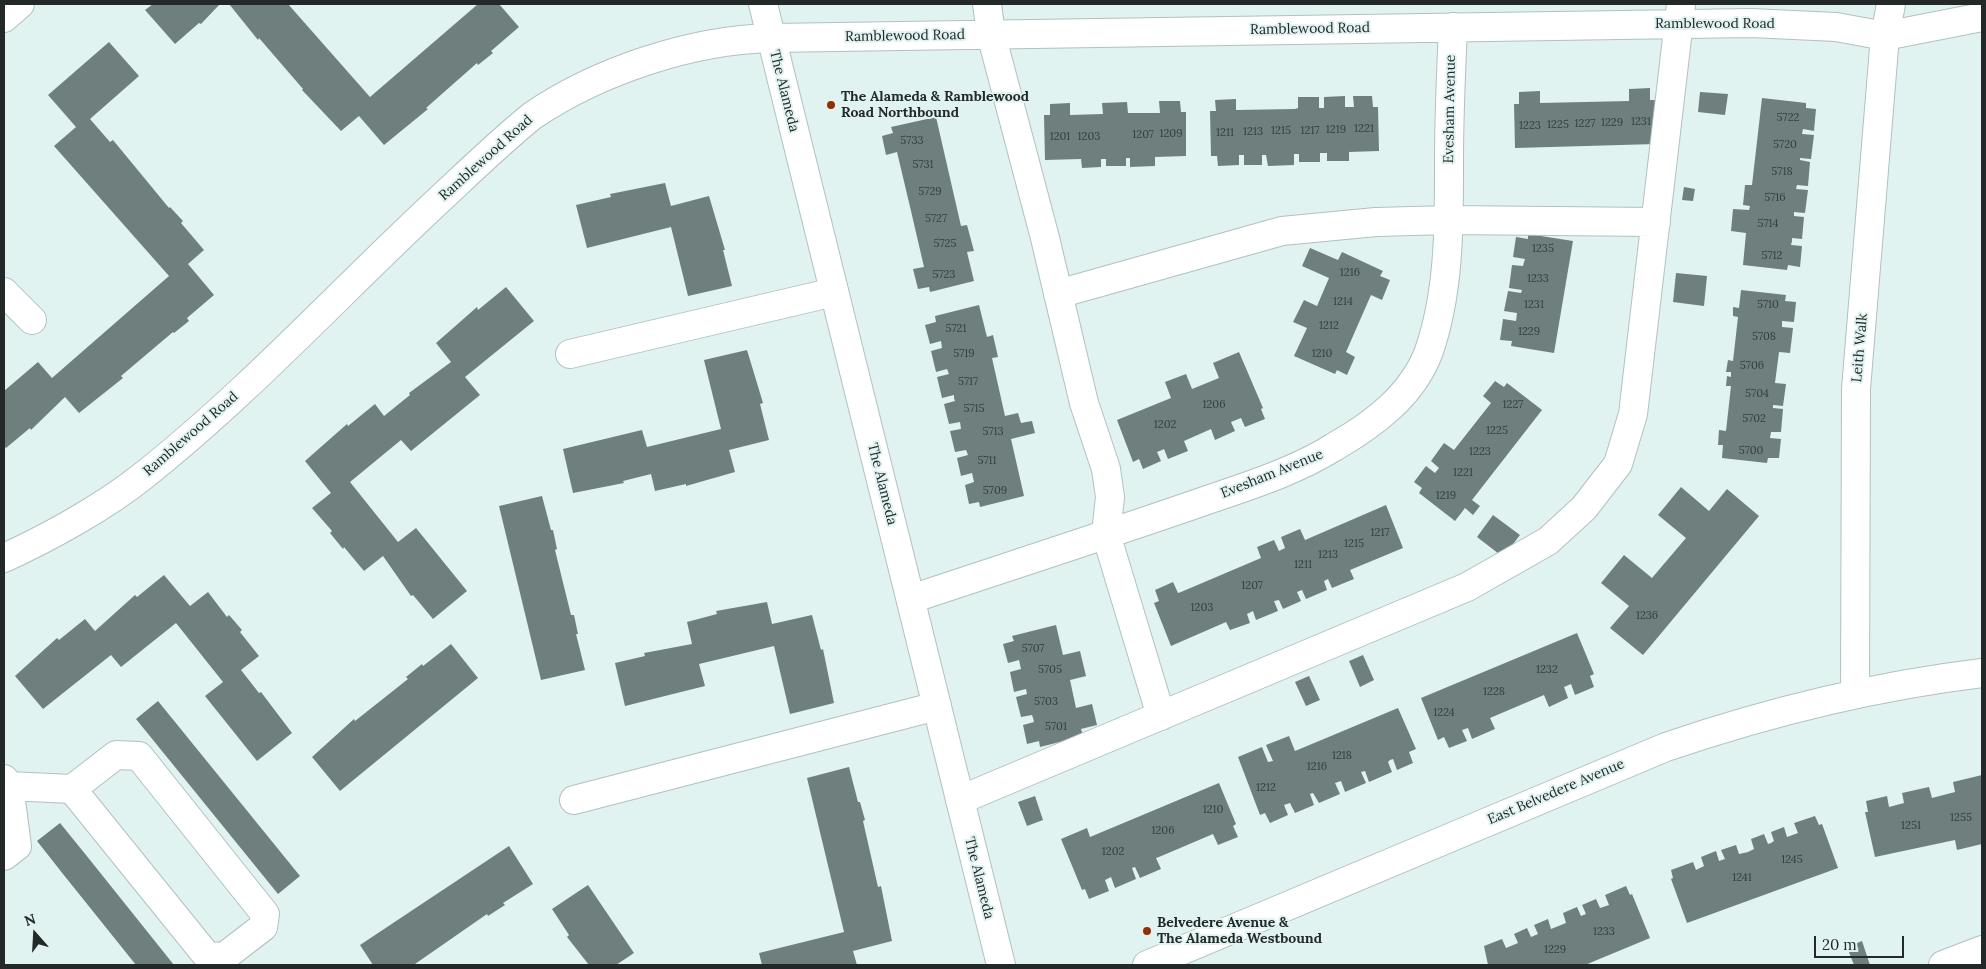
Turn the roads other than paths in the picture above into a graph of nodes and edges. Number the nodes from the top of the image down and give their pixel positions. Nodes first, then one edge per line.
1 (20, 4) edge
2 (763, 4) edge
3 (987, 4) edge
4 (1891, 4) edge
5 (1679, 14) edge
6 (1982, 17) edge
7 (4, 18) edge
8 (1453, 27) junction
9 (991, 34) junction
10 (1885, 36) junction
11 (771, 38) junction
12 (1449, 220) junction
13 (1656, 222) junction
14 (4, 292) edge
15 (834, 292) junction
16 (1058, 294) junction
17 (32, 320) dead end
18 (570, 354) dead end
19 (1106, 534) junction
20 (4, 558) edge
21 (911, 598) junction
22 (1982, 673) edge
23 (1855, 693) junction
24 (937, 706) junction
25 (1161, 716) junction
26 (7, 783) edge
27 (72, 789) junction
28 (574, 800) dead end
29 (960, 800) junction
30 (4, 856) edge
31 (1982, 950) edge
32 (1001, 965) edge
33 (1147, 965) edge
34 (1943, 965) edge

1 - 7 street
2 - 11 street, The Alameda
3 - 9 street
4 - 10 street, Leith Walk
5 - 8 street, Ramblewood Road
5 - 10 street, Ramblewood Road
5 - 13 street
6 - 10 street, Ramblewood Road
8 - 9 street, Ramblewood Road
8 - 12 street, Evesham Avenue
9 - 11 street, Ramblewood Road
9 - 16 street
10 - 23 street, Leith Walk
11 - 15 street, The Alameda
11 - 20 street, Ramblewood Road
12 - 13 street
12 - 16 street
12 - 19 street, Evesham Avenue
13 - 25 street
14 - 17 street
15 - 18 street
15 - 21 street, The Alameda
16 - 19 street
19 - 21 street, Evesham Avenue
19 - 25 street
21 - 24 street, The Alameda
22 - 23 street, East Belvedere Avenue
23 - 33 street, East Belvedere Avenue
24 - 28 street
24 - 29 street, The Alameda
25 - 29 street
26 - 27 street
26 - 30 street
27 - 27 street
29 - 32 street, The Alameda
31 - 34 street

